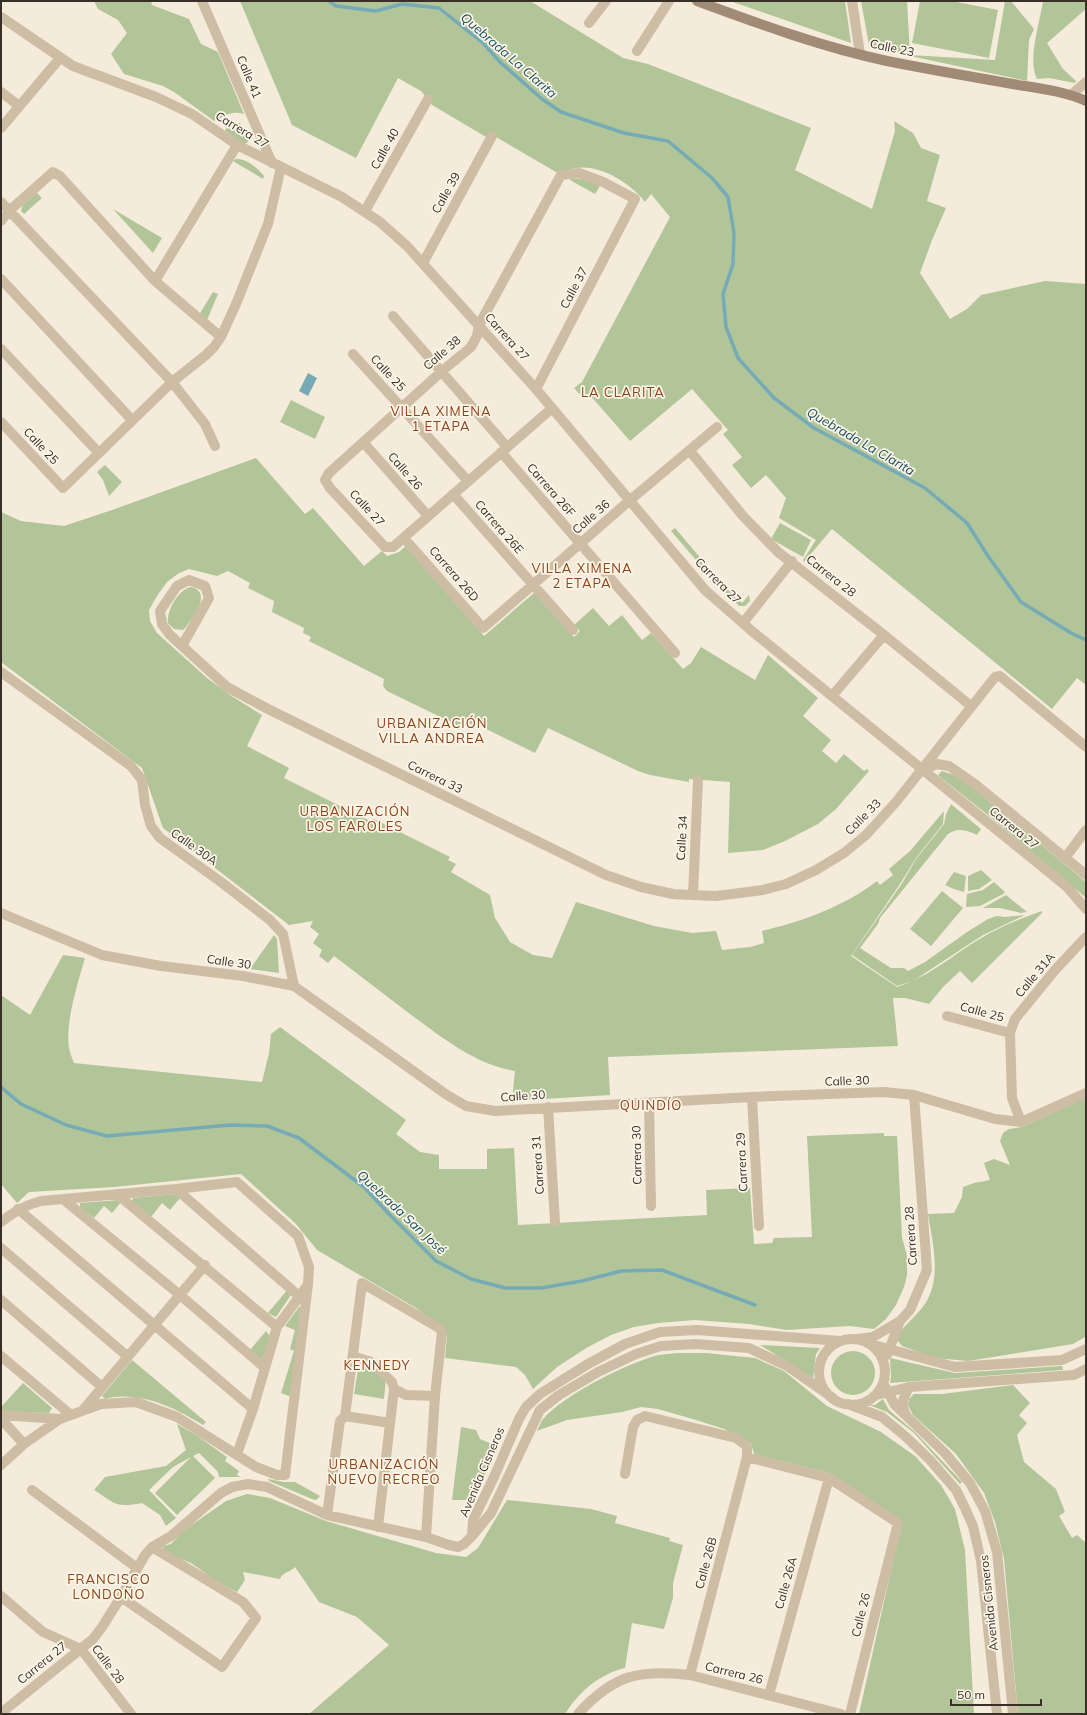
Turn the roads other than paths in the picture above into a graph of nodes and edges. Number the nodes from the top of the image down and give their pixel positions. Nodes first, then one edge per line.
1 (202, 1) edge
2 (606, 1) edge
3 (669, 1) edge
4 (697, 1) edge
5 (852, 1) edge
6 (1, 17) edge
7 (589, 23) dead end
8 (637, 51) dead end
9 (860, 54) junction
10 (60, 58) junction
11 (1086, 82) edge
12 (1, 92) edge
13 (1071, 95) junction
14 (428, 99) dead end
15 (1086, 101) edge
16 (19, 106) junction
17 (1, 128) edge
18 (492, 136) dead end
19 (237, 145) junction
20 (276, 165) junction
21 (561, 175) joint
22 (1, 202) edge
23 (9, 211) junction
24 (365, 211) junction
25 (1, 221) edge
26 (423, 263) junction
27 (1, 279) edge
28 (155, 281) junction
29 (393, 316) dead end
30 (479, 326) junction
31 (221, 337) junction
32 (1, 349) edge
33 (352, 354) dead end
34 (441, 372) junction
35 (172, 382) junction
36 (536, 388) junction
37 (402, 407) junction
38 (551, 408) junction
39 (132, 420) junction
40 (1, 422) edge
41 (717, 427) dead end
42 (363, 442) junction
43 (215, 446) dead end
44 (504, 450) junction
45 (690, 451) junction
46 (98, 453) junction
47 (325, 480) joint
48 (468, 481) junction
49 (453, 494) junction
50 (629, 501) junction
51 (428, 516) junction
52 (404, 538) junction
53 (580, 543) junction
54 (792, 561) junction
55 (532, 585) junction
56 (743, 623) junction
57 (483, 628) joint
58 (573, 630) dead end
59 (884, 635) junction
60 (182, 646) junction
61 (675, 653) dead end
62 (1, 672) edge
63 (832, 696) junction
64 (971, 706) junction
65 (1086, 747) edge
66 (922, 770) junction
67 (698, 781) dead end
68 (1086, 830) edge
69 (1065, 858) junction
70 (1086, 875) edge
71 (693, 895) junction
72 (1086, 909) edge
73 (1, 913) edge
74 (1086, 937) edge
75 (294, 986) junction
76 (947, 1016) dead end
77 (1010, 1033) junction
78 (1086, 1094) edge
79 (914, 1095) junction
80 (752, 1097) junction
81 (649, 1103) junction
82 (548, 1107) junction
83 (1021, 1122) junction
84 (176, 1189) junction
85 (118, 1195) junction
86 (64, 1200) junction
87 (651, 1206) dead end
88 (18, 1209) junction
89 (1, 1222) edge
90 (555, 1222) dead end
91 (759, 1226) dead end
92 (1, 1248) edge
93 (204, 1266) junction
94 (308, 1284) junction
95 (180, 1295) junction
96 (300, 1296) junction
97 (1, 1300) edge
98 (900, 1321) junction
99 (154, 1326) junction
100 (277, 1327) junction
101 (862, 1341) junction
102 (840, 1342) junction
103 (893, 1348) junction
104 (1086, 1349) edge
105 (1, 1356) edge
106 (127, 1356) junction
107 (353, 1356) junction
108 (884, 1363) junction
109 (265, 1368) junction
110 (1086, 1369) edge
111 (102, 1386) junction
112 (885, 1388) junction
113 (909, 1388) junction
114 (394, 1389) junction
115 (435, 1396) junction
116 (833, 1398) junction
117 (848, 1404) junction
118 (253, 1409) junction
119 (83, 1410) junction
120 (71, 1415) junction
121 (1, 1416) edge
122 (345, 1416) junction
123 (907, 1417) junction
124 (1, 1419) edge
125 (60, 1419) junction
126 (390, 1423) junction
127 (24, 1444) junction
128 (237, 1454) junction
129 (747, 1457) junction
130 (1, 1465) edge
131 (256, 1467) junction
132 (624, 1474) dead end
133 (829, 1478) junction
134 (267, 1487) junction
135 (32, 1490) dead end
136 (327, 1515) junction
137 (378, 1527) junction
138 (472, 1536) junction
139 (426, 1537) junction
140 (152, 1547) junction
141 (137, 1568) junction
142 (1, 1596) edge
143 (121, 1598) junction
144 (81, 1649) junction
145 (690, 1676) junction
146 (768, 1695) junction
147 (810, 1710) edge
148 (1, 1713) edge
149 (130, 1714) edge
150 (578, 1714) edge
151 (841, 1714) edge
152 (850, 1714) edge
153 (997, 1714) edge
154 (1013, 1714) edge

1 - 20 street, Calle 41
2 - 7 street
3 - 8 street
4 - 9 main road, Calle 23
5 - 9 street
6 - 10 street, Carrera 27
9 - 13 main road, Calle 23
10 - 16 street
10 - 19 street, Carrera 27
11 - 13 street
12 - 16 street
13 - 15 main road, Calle 23
14 - 24 street, Calle 40
16 - 17 street
18 - 26 street, Calle 39
19 - 20 street, Carrera 27
19 - 28 street
20 - 24 street, Carrera 27
20 - 31 street
21 - 30 street, Calle 38
21 - 36 street, Calle 37
22 - 23 street
23 - 25 street
23 - 28 street
23 - 35 street
24 - 26 street, Carrera 27
26 - 30 street, Carrera 27
27 - 39 street
28 - 31 street
29 - 34 street, Carrera 26F
30 - 34 street, Calle 38
30 - 36 street, Carrera 27
31 - 35 street
32 - 46 street
33 - 37 street, Calle 25
34 - 37 street, Calle 38
34 - 44 street, Carrera 26F
35 - 39 street
35 - 43 street
36 - 38 street, Carrera 27
37 - 42 street, Calle 38
37 - 48 street, Calle 25
38 - 44 street
38 - 50 street, Carrera 27
39 - 46 street
40 - 46 street, Calle 25
41 - 45 street, Calle 36
42 - 47 street, Calle 38
42 - 51 street, Calle 26
44 - 48 street
44 - 53 street, Carrera 26F
45 - 50 street, Calle 36
45 - 54 street, Carrera 28
47 - 52 street, Calle 27
48 - 49 street
49 - 51 street
49 - 55 street, Carrera 26E
50 - 53 street, Calle 36
50 - 56 street, Carrera 27
51 - 52 street
52 - 57 street, Carrera 26D
53 - 55 street, Calle 36
53 - 61 street, Carrera 26F
54 - 56 street
54 - 59 street, Carrera 28
55 - 57 street, Calle 36
55 - 58 street, Carrera 26E
56 - 63 street, Carrera 27
59 - 63 street
59 - 64 street, Carrera 28
60 - 60 street, Carrera 33
60 - 71 street, Carrera 33
62 - 75 street, Calle 30A
63 - 66 street, Carrera 27
64 - 65 street, Calle 33
64 - 66 street, Calle 33
66 - 69 street, Carrera 27
66 - 71 street, Calle 33
66 - 72 street, Carrera 27
67 - 71 street, Calle 34
68 - 69 street
69 - 70 street, Carrera 27
73 - 75 street, Calle 30
74 - 77 street, Calle 31A
75 - 82 street, Calle 30
76 - 77 street, Calle 25
77 - 83 street
78 - 83 street, Calle 30
79 - 80 street, Calle 30
79 - 83 street, Calle 30
79 - 98 street, Carrera 28
80 - 81 street, Calle 30
80 - 91 street, Carrera 29
81 - 82 street, Calle 30
81 - 87 street, Carrera 30
82 - 90 street, Carrera 31
84 - 85 street
84 - 94 street
84 - 96 street
85 - 86 street
85 - 93 street
86 - 88 street
86 - 95 street
88 - 89 street
88 - 99 street
92 - 106 street
93 - 95 street
93 - 100 street
94 - 96 street
94 - 131 street
95 - 99 street
95 - 109 street
96 - 100 street
97 - 111 street
98 - 101 street, Carrera 28
98 - 103 street
99 - 106 street
99 - 118 street
100 - 109 street
101 - 102 street
101 - 103 street
101 - 108 street
102 - 116 street
102 - 138 street, Avenida Cisneros
103 - 104 street
103 - 108 street
105 - 120 street
106 - 111 street
107 - 114 street
107 - 115 street
107 - 122 street
108 - 112 street
109 - 118 street
110 - 113 street
111 - 119 street
112 - 113 street
112 - 117 street
112 - 123 street, Avenida Cisneros
113 - 123 street
114 - 115 street
114 - 126 street
115 - 139 street
116 - 117 street
116 - 138 street, Avenida Cisneros
117 - 153 street, Avenida Cisneros
118 - 128 street
119 - 120 street
119 - 128 street
120 - 125 street
121 - 125 street
122 - 126 street
122 - 136 street
123 - 154 street, Avenida Cisneros
124 - 127 street
125 - 127 street
126 - 137 street
127 - 130 street
128 - 131 street
129 - 132 street
129 - 133 street
129 - 145 street, Calle 26B
131 - 134 street
133 - 146 street, Calle 26A
133 - 152 street, Calle 26
134 - 136 street
134 - 140 street
135 - 141 street
136 - 137 street
137 - 139 street
138 - 139 street
140 - 141 street, Carrera 27
140 - 143 street
141 - 143 street, Carrera 27
142 - 144 street, Calle 28
143 - 144 street, Carrera 27
144 - 148 street, Carrera 27
144 - 149 street, Calle 28
145 - 146 street, Carrera 26
145 - 150 street, Carrera 26
146 - 147 street, Carrera 26
147 - 151 street, Carrera 26

